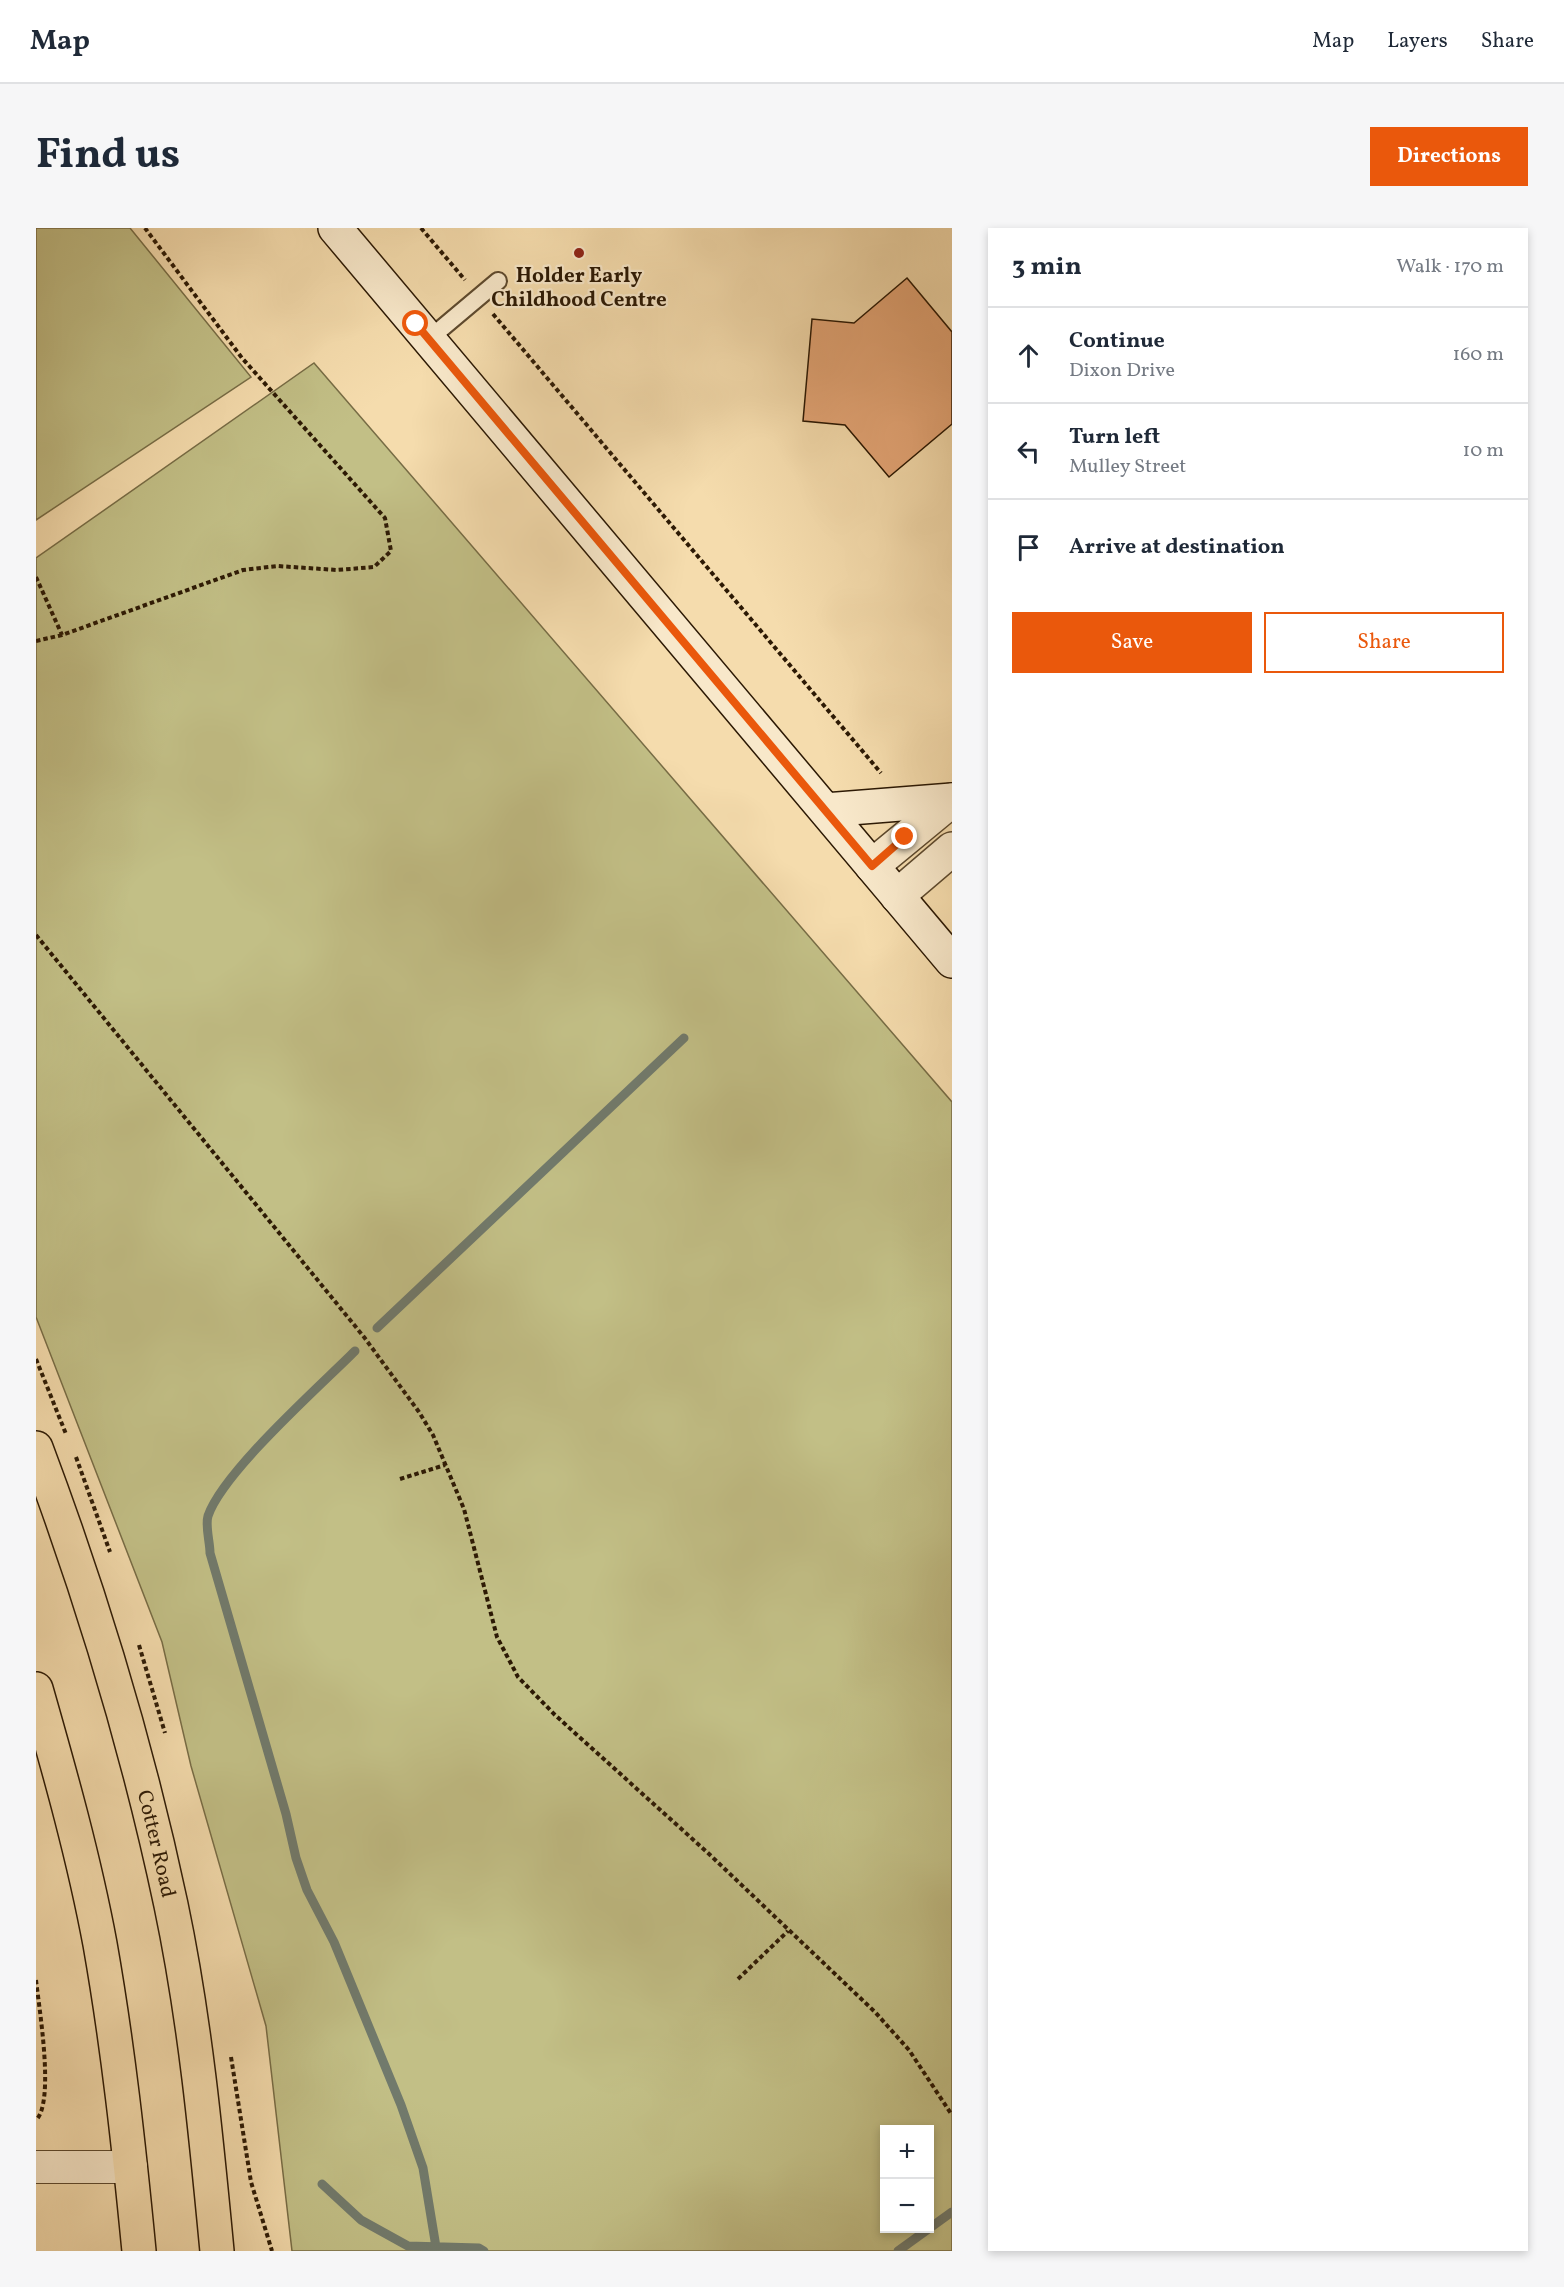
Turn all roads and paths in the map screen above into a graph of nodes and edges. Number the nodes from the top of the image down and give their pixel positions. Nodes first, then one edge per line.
1 (145, 228) edge
2 (335, 228) edge
3 (421, 228) edge
4 (498, 280) dead end
5 (479, 297) junction
6 (429, 339) junction
7 (36, 578) edge
8 (62, 634) junction
9 (36, 641) edge
10 (952, 800) edge
11 (906, 804) junction
12 (825, 810) junction
13 (952, 849) edge
14 (872, 866) junction
15 (897, 896) junction
16 (36, 935) edge
17 (952, 961) edge
18 (36, 1448) edge
19 (445, 1465) junction
20 (400, 1479) dead end
21 (36, 1689) edge
22 (788, 1931) junction
23 (738, 1979) dead end
24 (36, 1980) edge
25 (951, 2112) edge
26 (36, 2120) edge
27 (36, 2167) edge
28 (131, 2167) junction
29 (140, 2251) edge
30 (217, 2251) edge

1 - 8 path
2 - 6 main road
3 - 5 path
4 - 5 lane
5 - 6 lane
5 - 11 path
6 - 12 main road
7 - 8 path
8 - 9 path
10 - 11 main road
10 - 14 main road
11 - 12 main road
12 - 14 main road
13 - 15 main road
14 - 15 main road
15 - 17 main road
16 - 19 path
18 - 30 main road, Cotter Road
19 - 20 path
19 - 22 path
21 - 28 main road
22 - 23 path
22 - 25 path
24 - 26 path
27 - 28 street
28 - 29 main road

